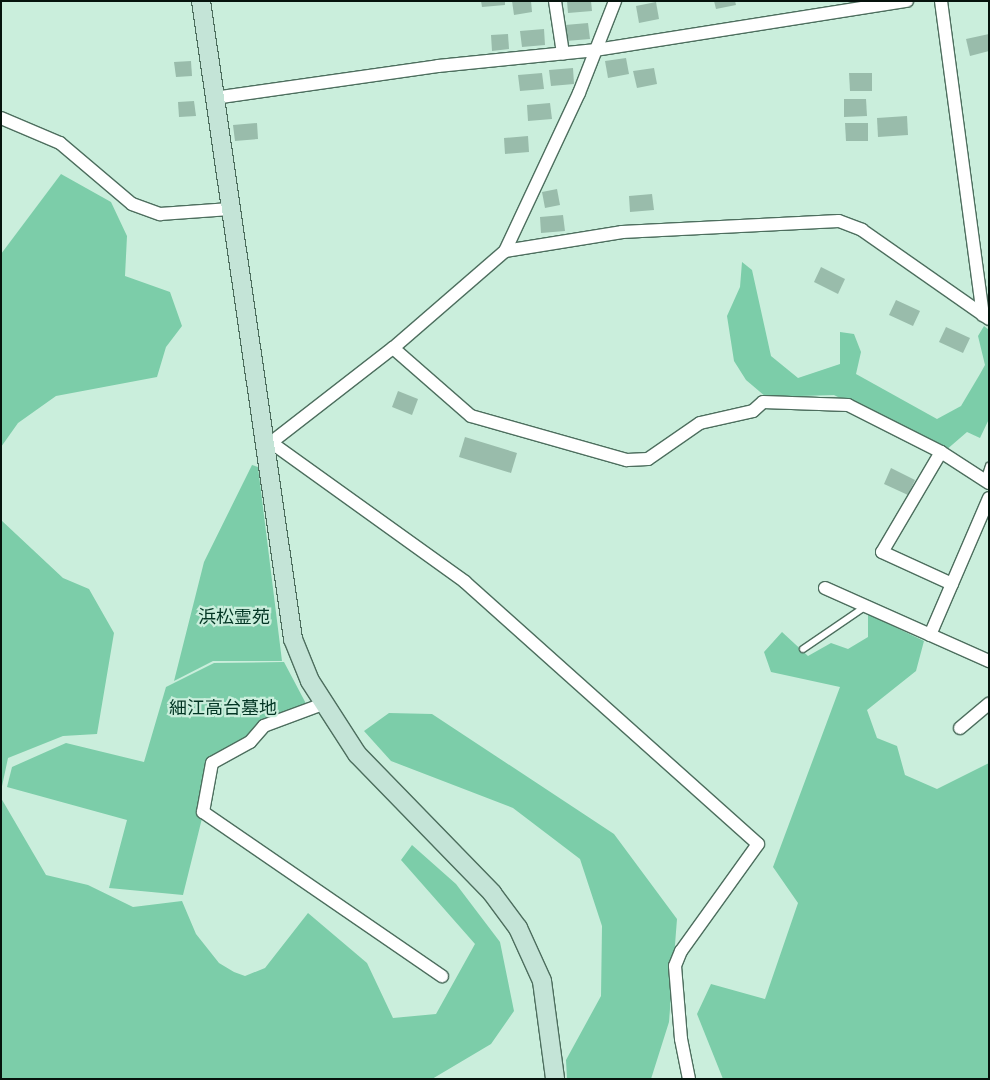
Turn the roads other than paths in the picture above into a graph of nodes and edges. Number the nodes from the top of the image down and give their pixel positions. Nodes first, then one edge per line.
1 (201, 1) edge
2 (555, 1) edge
3 (615, 1) edge
4 (907, 1) edge
5 (941, 1) edge
6 (596, 50) junction
7 (562, 53) junction
8 (214, 98) junction
9 (1, 118) edge
10 (230, 209) junction
11 (505, 251) junction
12 (986, 317) edge
13 (393, 348) junction
14 (264, 448) junction
15 (941, 452) junction
16 (989, 466) edge
17 (987, 482) edge
18 (989, 498) edge
19 (952, 584) junction
20 (825, 588) dead end
21 (866, 606) junction
22 (930, 635) junction
23 (803, 649) dead end
24 (989, 661) edge
25 (323, 704) junction
26 (989, 704) edge
27 (960, 728) dead end
28 (442, 976) dead end
29 (554, 1079) edge
30 (689, 1079) edge

1 - 8 street
2 - 7 street
3 - 6 street
4 - 6 street
5 - 12 street
6 - 7 street
6 - 11 street
7 - 8 street
8 - 10 street
9 - 10 street
10 - 14 street
11 - 12 street
11 - 13 street
13 - 14 street
13 - 15 street
14 - 25 street
14 - 30 street
15 - 17 street
15 - 19 street
16 - 17 lane
18 - 19 street
19 - 22 street
20 - 21 street
21 - 22 street
21 - 23 lane
22 - 24 street
25 - 28 street
25 - 29 street
26 - 27 street

